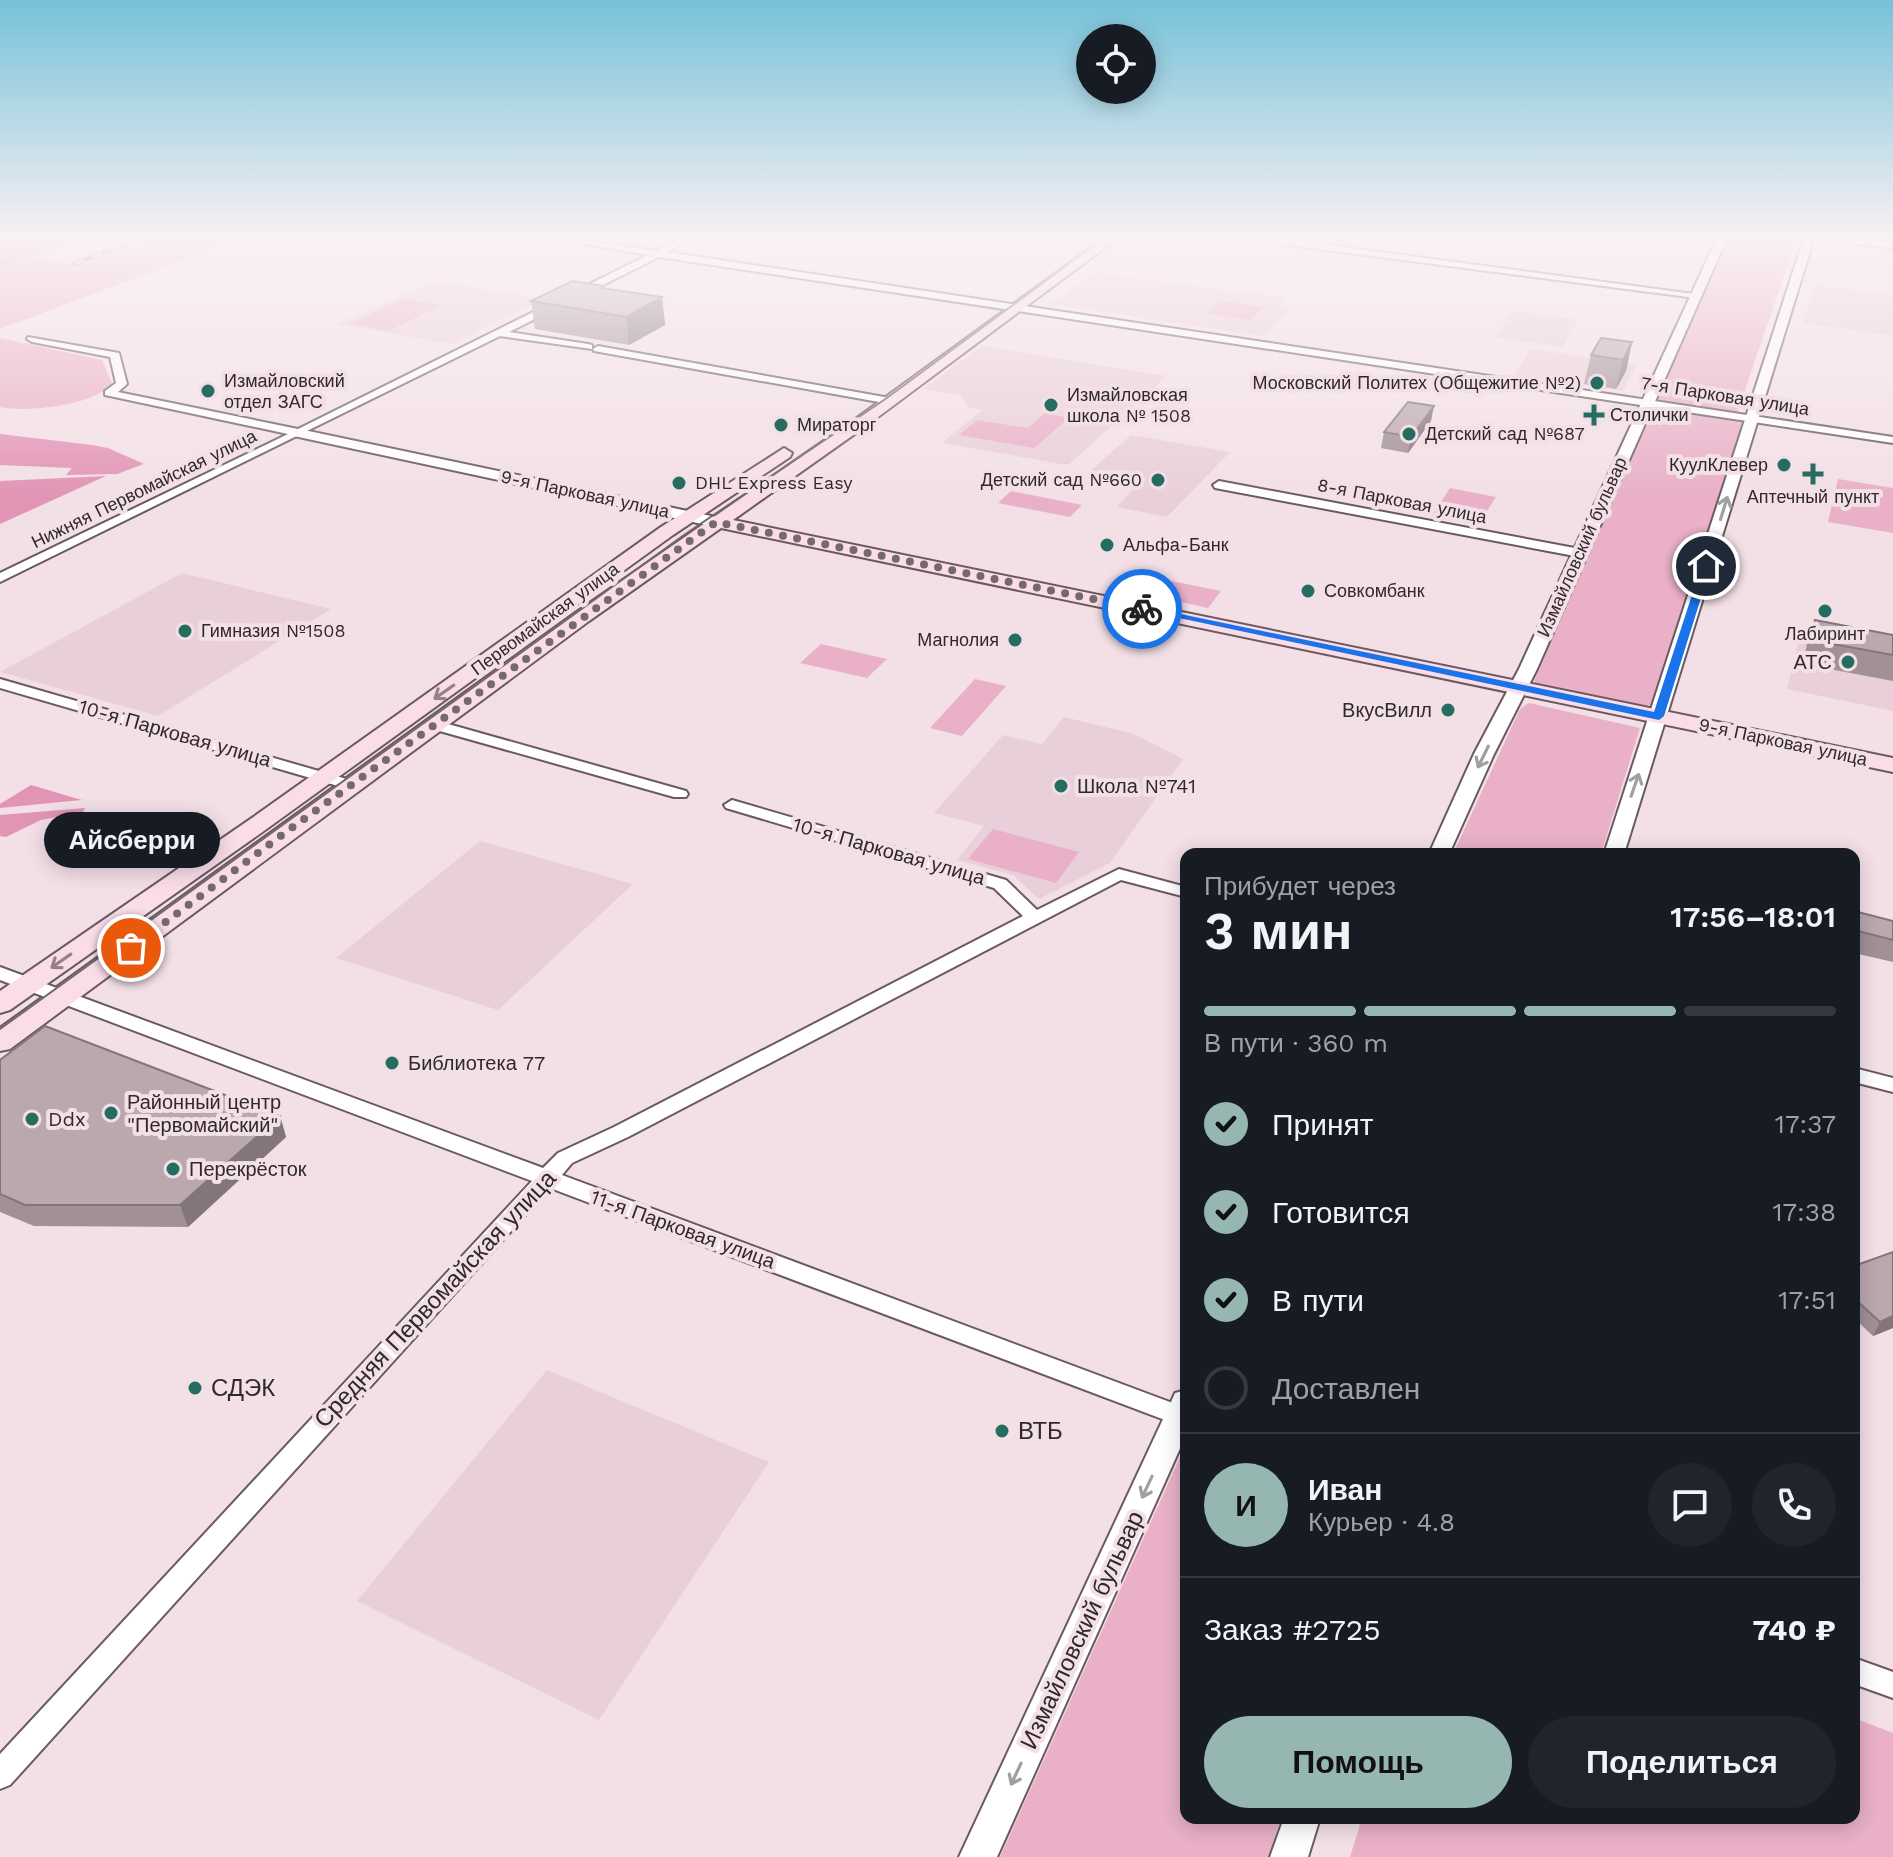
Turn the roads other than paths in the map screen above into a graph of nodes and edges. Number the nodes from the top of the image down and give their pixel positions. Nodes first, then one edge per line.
1 (515, 325) edge
2 (970, 325) edge
3 (995, 325) edge
4 (1129, 325) edge
5 (1682, 325) edge
6 (1782, 325) edge
7 (498, 333) junction
8 (32, 339) dead end
9 (869, 398) junction
10 (890, 401) junction
11 (1647, 402) junction
12 (1752, 418) junction
13 (299, 433) junction
14 (1893, 440) edge
15 (1219, 485) dead end
16 (690, 516) junction
17 (716, 522) junction
18 (1580, 553) junction
19 (0, 578) edge
20 (0, 683) edge
21 (1518, 688) junction
22 (1659, 716) junction
23 (434, 725) junction
24 (1893, 765) edge
25 (325, 777) junction
26 (351, 785) junction
27 (680, 794) dead end
28 (732, 805) dead end
29 (1442, 848) edge
30 (1616, 848) edge
31 (1180, 890) edge
32 (1035, 918) junction
33 (0, 973) edge
34 (28, 984) junction
35 (63, 997) junction
36 (0, 1004) edge
37 (0, 1042) edge
38 (1860, 1077) edge
39 (1893, 1085) edge
40 (545, 1178) junction
41 (1180, 1411) edge
42 (1180, 1421) edge
43 (1860, 1673) edge
44 (1893, 1685) edge
45 (0, 1775) edge
46 (1300, 1824) edge
47 (978, 1857) edge
48 (1289, 1857) edge

1 - 7 street, Нижняя Первомайская улица
2 - 9 main road, Первомайская улица
3 - 10 main road, Первомайская улица
4 - 11 street, 7-я Парковая улица
5 - 11 street, Измайловский бульвар
6 - 12 street
7 - 9 street
7 - 13 street, Нижняя Первомайская улица
8 - 13 street, 9-я Парковая улица
9 - 10 street
9 - 16 main road, Первомайская улица
10 - 17 main road, Первомайская улица
11 - 12 street, 7-я Парковая улица
11 - 18 street, Измайловский бульвар
12 - 14 street, 7-я Парковая улица
22 -> 12 street
13 - 16 street, 9-я Парковая улица
13 - 19 street, Нижняя Первомайская улица
15 - 18 street, 8-я Парковая улица
16 - 17 street, 9-я Парковая улица
16 -> 25 main road, Первомайская улица
17 - 21 main road, 9-я Парковая улица
17 - 23 main road, Первомайская улица
18 - 21 street, Измайловский бульвар
20 - 25 street, 10-я Парковая улица
21 - 22 main road, 9-я Парковая улица
21 -> 29 street, Измайловский бульвар
22 - 24 main road, 9-я Парковая улица
30 -> 22 street
23 - 26 main road, Первомайская улица
23 - 27 street
25 - 26 street, 10-я Парковая улица
25 -> 34 main road, Первомайская улица
26 - 35 main road, Первомайская улица
28 - 32 street, 10-я Парковая улица
31 - 32 street, Средняя Первомайская улица
32 - 40 street, Средняя Первомайская улица
33 - 34 street, 11-я Парковая улица
34 - 35 street, 11-я Парковая улица
34 - 36 main road, Первомайская улица
35 - 37 main road, Первомайская улица
35 - 40 street, 11-я Парковая улица
38 - 39 street
40 - 41 street, 11-я Парковая улица
40 - 45 street, Средняя Первомайская улица
42 -> 47 street, Измайловский бульвар
43 - 44 street
46 - 48 street

